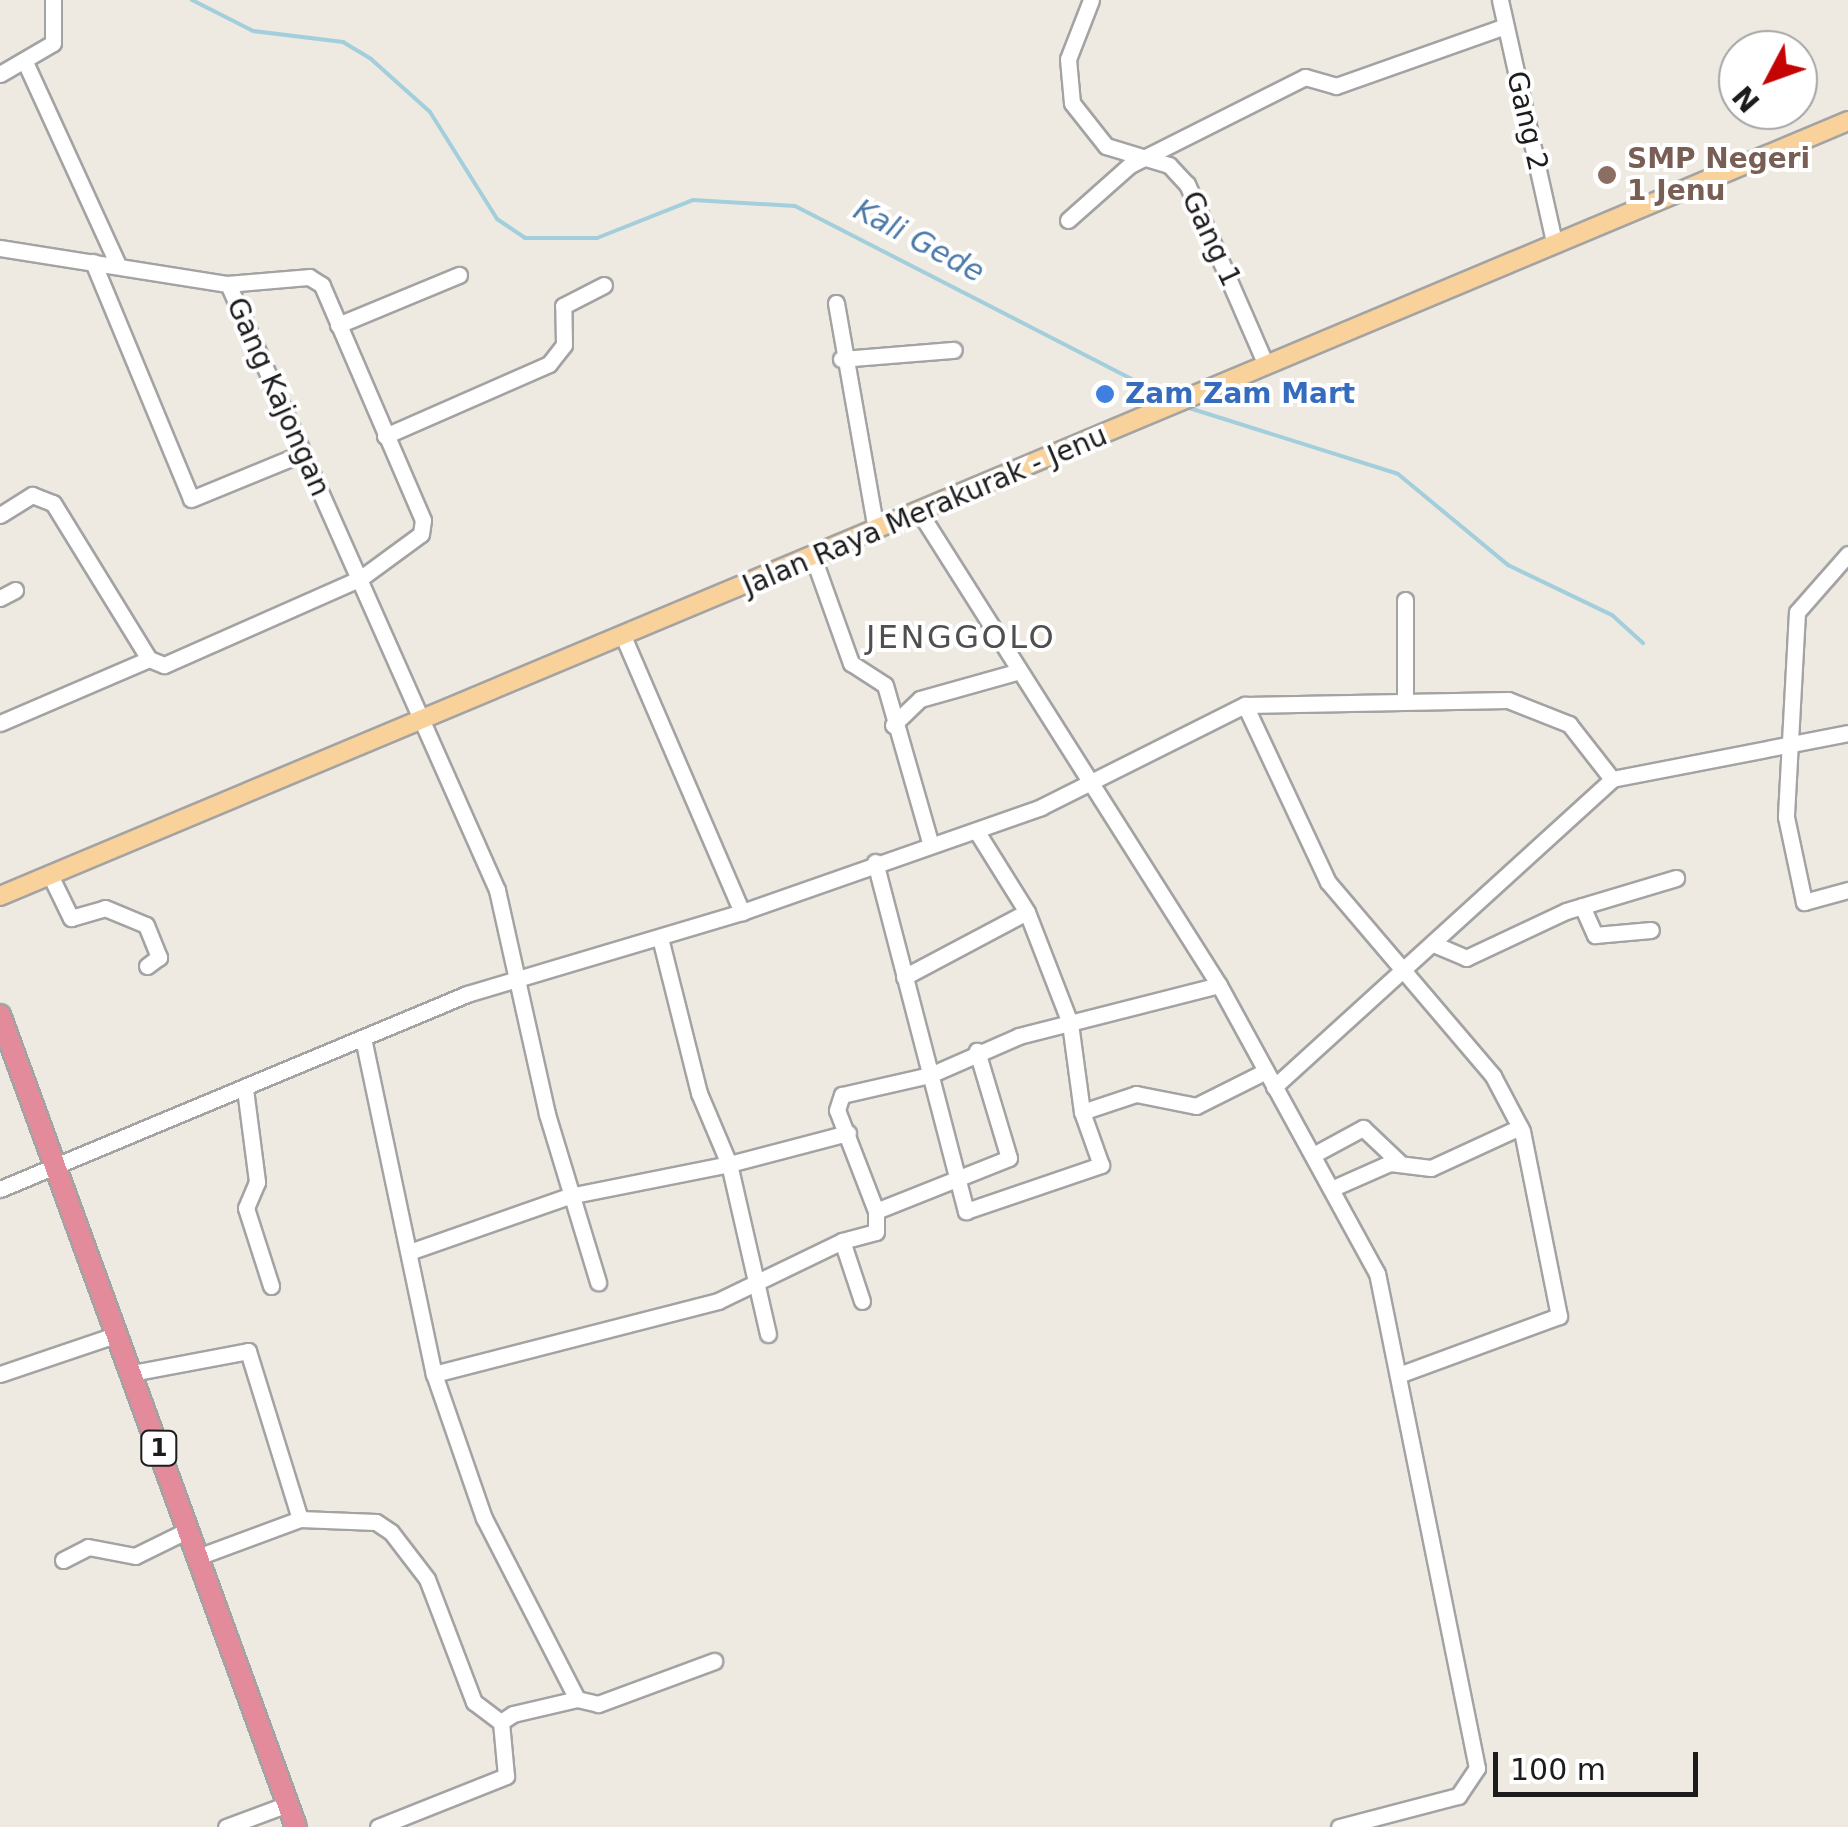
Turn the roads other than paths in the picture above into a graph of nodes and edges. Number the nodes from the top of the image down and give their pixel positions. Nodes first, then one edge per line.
1 (52, 0) edge
2 (1091, 0) edge
3 (1500, 0) edge
4 (1505, 26) junction
5 (26, 64) junction
6 (0, 74) edge
7 (1848, 121) edge
8 (1144, 161) junction
9 (1068, 220) dead end
10 (1554, 242) junction
11 (0, 248) edge
12 (93, 262) junction
13 (117, 263) junction
14 (459, 275) dead end
15 (228, 284) junction
16 (604, 285) dead end
17 (836, 303) dead end
18 (338, 325) junction
19 (954, 350) dead end
20 (841, 359) junction
21 (1266, 365) junction
22 (385, 436) junction
23 (302, 453) junction
24 (920, 513) junction
25 (0, 515) edge
26 (876, 531) junction
27 (1848, 554) edge
28 (813, 557) junction
29 (361, 578) junction
30 (1405, 600) dead end
31 (623, 636) junction
32 (149, 658) junction
33 (1016, 672) junction
34 (1405, 698) junction
35 (1245, 705) junction
36 (425, 719) junction
37 (0, 723) edge
38 (892, 725) junction
39 (1848, 733) edge
40 (1787, 748) junction
41 (1612, 779) junction
42 (1091, 780) junction
43 (977, 832) junction
44 (932, 845) junction
45 (874, 862) junction
46 (50, 875) junction
47 (1676, 878) dead end
48 (1848, 890) edge
49 (0, 896) edge
50 (1582, 906) junction
51 (742, 912) junction
52 (1027, 912) junction
53 (1651, 930) dead end
54 (660, 938) junction
55 (1436, 945) junction
56 (148, 966) dead end
57 (904, 976) junction
58 (516, 978) junction
59 (1402, 978) junction
60 (1219, 985) junction
61 (0, 1015) edge
62 (1070, 1023) junction
63 (362, 1038) junction
64 (977, 1051) junction
65 (1264, 1072) junction
66 (930, 1075) junction
67 (1274, 1087) junction
68 (245, 1089) junction
69 (1082, 1112) junction
70 (1520, 1127) junction
71 (848, 1134) junction
72 (1312, 1155) junction
73 (1399, 1162) junction
74 (55, 1164) junction
75 (729, 1164) junction
76 (958, 1186) junction
77 (1331, 1188) junction
78 (0, 1189) edge
79 (568, 1196) junction
80 (876, 1212) junction
81 (842, 1240) junction
82 (412, 1251) junction
83 (754, 1276) junction
84 (598, 1282) dead end
85 (271, 1286) dead end
86 (862, 1301) dead end
87 (118, 1334) junction
88 (768, 1334) dead end
89 (132, 1373) junction
90 (1404, 1373) junction
91 (0, 1374) edge
92 (434, 1374) junction
93 (300, 1518) junction
94 (188, 1530) junction
95 (198, 1558) junction
96 (63, 1560) dead end
97 (714, 1661) dead end
98 (577, 1698) junction
99 (500, 1722) junction
100 (288, 1804) junction
101 (226, 1827) edge
102 (296, 1827) edge
103 (378, 1827) edge
104 (1340, 1827) edge

1 - 5 street
2 - 8 street, Gang 1
3 - 4 street, Gang 2
4 - 8 street
4 - 10 street, Gang 2
5 - 6 street
5 - 13 street
7 - 10 main road, Jalan Raya Merakurak - Jenu
8 - 9 street
8 - 21 street, Gang 1
10 - 21 main road, Jalan Raya Merakurak - Jenu
11 - 12 street, Gang Kajongan
12 - 13 street, Gang Kajongan
12 - 23 street
13 - 15 street, Gang Kajongan
14 - 18 street
15 - 18 street
15 - 23 street, Gang Kajongan
16 - 22 street
17 - 20 street
18 - 22 street
19 - 20 street
20 - 26 street
21 - 24 main road, Jalan Raya Merakurak - Jenu
22 - 29 street
23 - 29 street, Gang Kajongan
24 - 26 main road, Jalan Raya Merakurak - Jenu
24 - 33 street
25 - 32 street
26 - 28 main road, Jalan Raya Merakurak - Jenu
27 - 40 street
28 - 31 main road, Jalan Raya Merakurak - Jenu
28 - 38 street
29 - 32 street
29 - 36 street, Gang Kajongan
30 - 34 street
31 - 36 main road, Jalan Raya Merakurak - Jenu
31 - 51 street
32 - 37 street
33 - 38 street
33 - 42 street
34 - 35 street
34 - 41 street
35 - 42 street
35 - 59 street
36 - 46 main road, Jalan Raya Merakurak - Jenu
36 - 58 street, Gang Kajongan
38 - 44 street
39 - 40 street
40 - 41 street
40 - 48 street
41 - 55 street
42 - 43 street
42 - 60 street
43 - 44 street
43 - 52 street
44 - 45 street
45 - 51 street
45 - 57 street
46 - 49 main road, Jalan Raya Merakurak - Jenu
46 - 56 street
47 - 50 street
50 - 53 street
50 - 55 street
51 - 54 street
52 - 57 street
52 - 62 street
54 - 58 street
54 - 75 street
55 - 59 street
57 - 66 street
58 - 63 street
58 - 79 street, Gang Kajongan
59 - 67 street
59 - 70 street
60 - 62 street
60 - 65 street
61 - 74 highway, 1
62 - 64 street
62 - 69 street
63 - 68 street
63 - 82 street
64 - 66 street
64 - 76 street
65 - 67 street
65 - 69 street
66 - 71 street
66 - 76 street
67 - 72 street
68 - 74 street
68 - 85 street
69 - 76 street
70 - 73 street
70 - 90 street
71 - 75 street
71 - 80 street
72 - 73 street
72 - 77 street
73 - 77 street
74 - 78 street
74 - 87 highway, 1
75 - 79 street
75 - 83 street
76 - 80 street
77 - 90 street
79 - 82 street
79 - 84 street, Gang Kajongan
80 - 81 street
81 - 83 street
81 - 86 street
82 - 92 street
83 - 88 street
83 - 92 street
87 - 89 highway, 1
87 - 91 street
89 - 93 street
89 - 94 highway, 1
90 - 104 street
92 - 98 street
93 - 95 street
93 - 99 street
94 - 95 highway, 1
94 - 96 street
95 - 100 highway, 1
97 - 98 street
98 - 99 street
99 - 103 street
100 - 101 street
100 - 102 highway, 1

